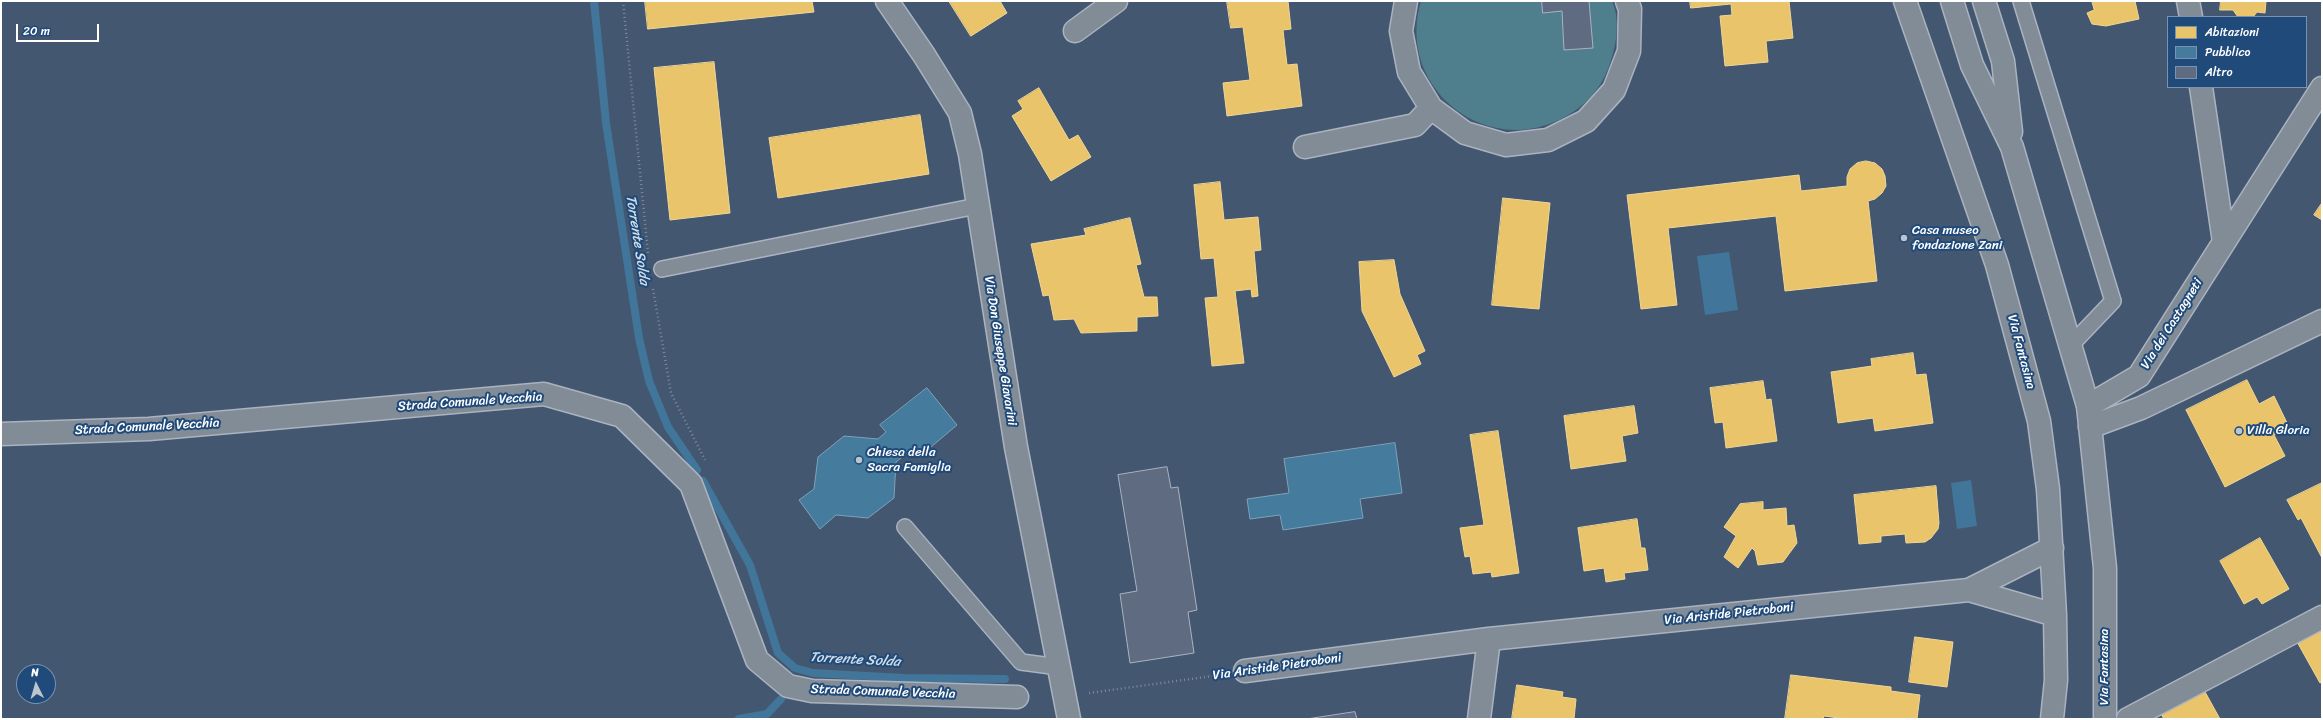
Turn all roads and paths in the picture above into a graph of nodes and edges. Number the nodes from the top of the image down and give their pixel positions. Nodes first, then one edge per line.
1 (623, 1) edge
2 (887, 1) edge
3 (1116, 1) edge
4 (1406, 1) edge
5 (1626, 1) edge
6 (1905, 1) edge
7 (1952, 1) edge
8 (1984, 1) edge
9 (2021, 1) edge
10 (2188, 1) edge
11 (2191, 16) edge
12 (1075, 31) dead end
13 (2201, 88) edge
14 (2322, 88) edge
15 (1431, 108) junction
16 (1305, 147) dead end
17 (2012, 147) junction
18 (977, 206) junction
19 (2224, 242) junction
20 (656, 270) junction
21 (2322, 321) edge
22 (2071, 345) junction
23 (2089, 416) junction
24 (1, 434) edge
25 (690, 484) junction
26 (905, 527) dead end
27 (2052, 548) junction
28 (1969, 590) junction
29 (2055, 615) junction
30 (2322, 617) edge
31 (1489, 639) junction
32 (1059, 667) junction
33 (1245, 671) joint
34 (1017, 697) dead end
35 (1065, 697) junction
36 (1069, 719) edge
37 (1479, 719) edge
38 (2052, 719) edge
39 (2105, 719) edge
40 (2128, 719) edge

1 - 20 path
2 - 18 street, Via Don Giuseppe Giavarini
3 - 12 street
4 - 15 street
5 - 15 street
6 - 27 street, Via Fantasina
7 - 17 street, Via Fantasina
8 - 17 street, Via Fantasina
9 - 22 lane
10 - 11 street
13 - 19 street
14 - 19 street, Via dei Castagneti
15 - 16 street
17 - 22 street, Via Fantasina
18 - 20 lane
18 - 32 street, Via Don Giuseppe Giavarini
19 - 23 street, Via dei Castagneti
20 - 25 path
21 - 23 street
22 - 23 street, Via Fantasina
23 - 39 street, Via Fantasina
24 - 25 street, Strada Comunale Vecchia
25 - 34 street, Strada Comunale Vecchia
26 - 32 lane
27 - 28 street, Via Aristide Pietroboni
27 - 29 street, Via Fantasina
28 - 29 street, Via Aristide Pietroboni
28 - 31 street, Via Aristide Pietroboni
29 - 38 street, Via Fantasina
30 - 40 street
31 - 33 street, Via Aristide Pietroboni
31 - 37 street
32 - 35 street, Via Don Giuseppe Giavarini
33 - 35 path, Via Aristide Pietroboni
35 - 36 street, Via Don Giuseppe Giavarini

